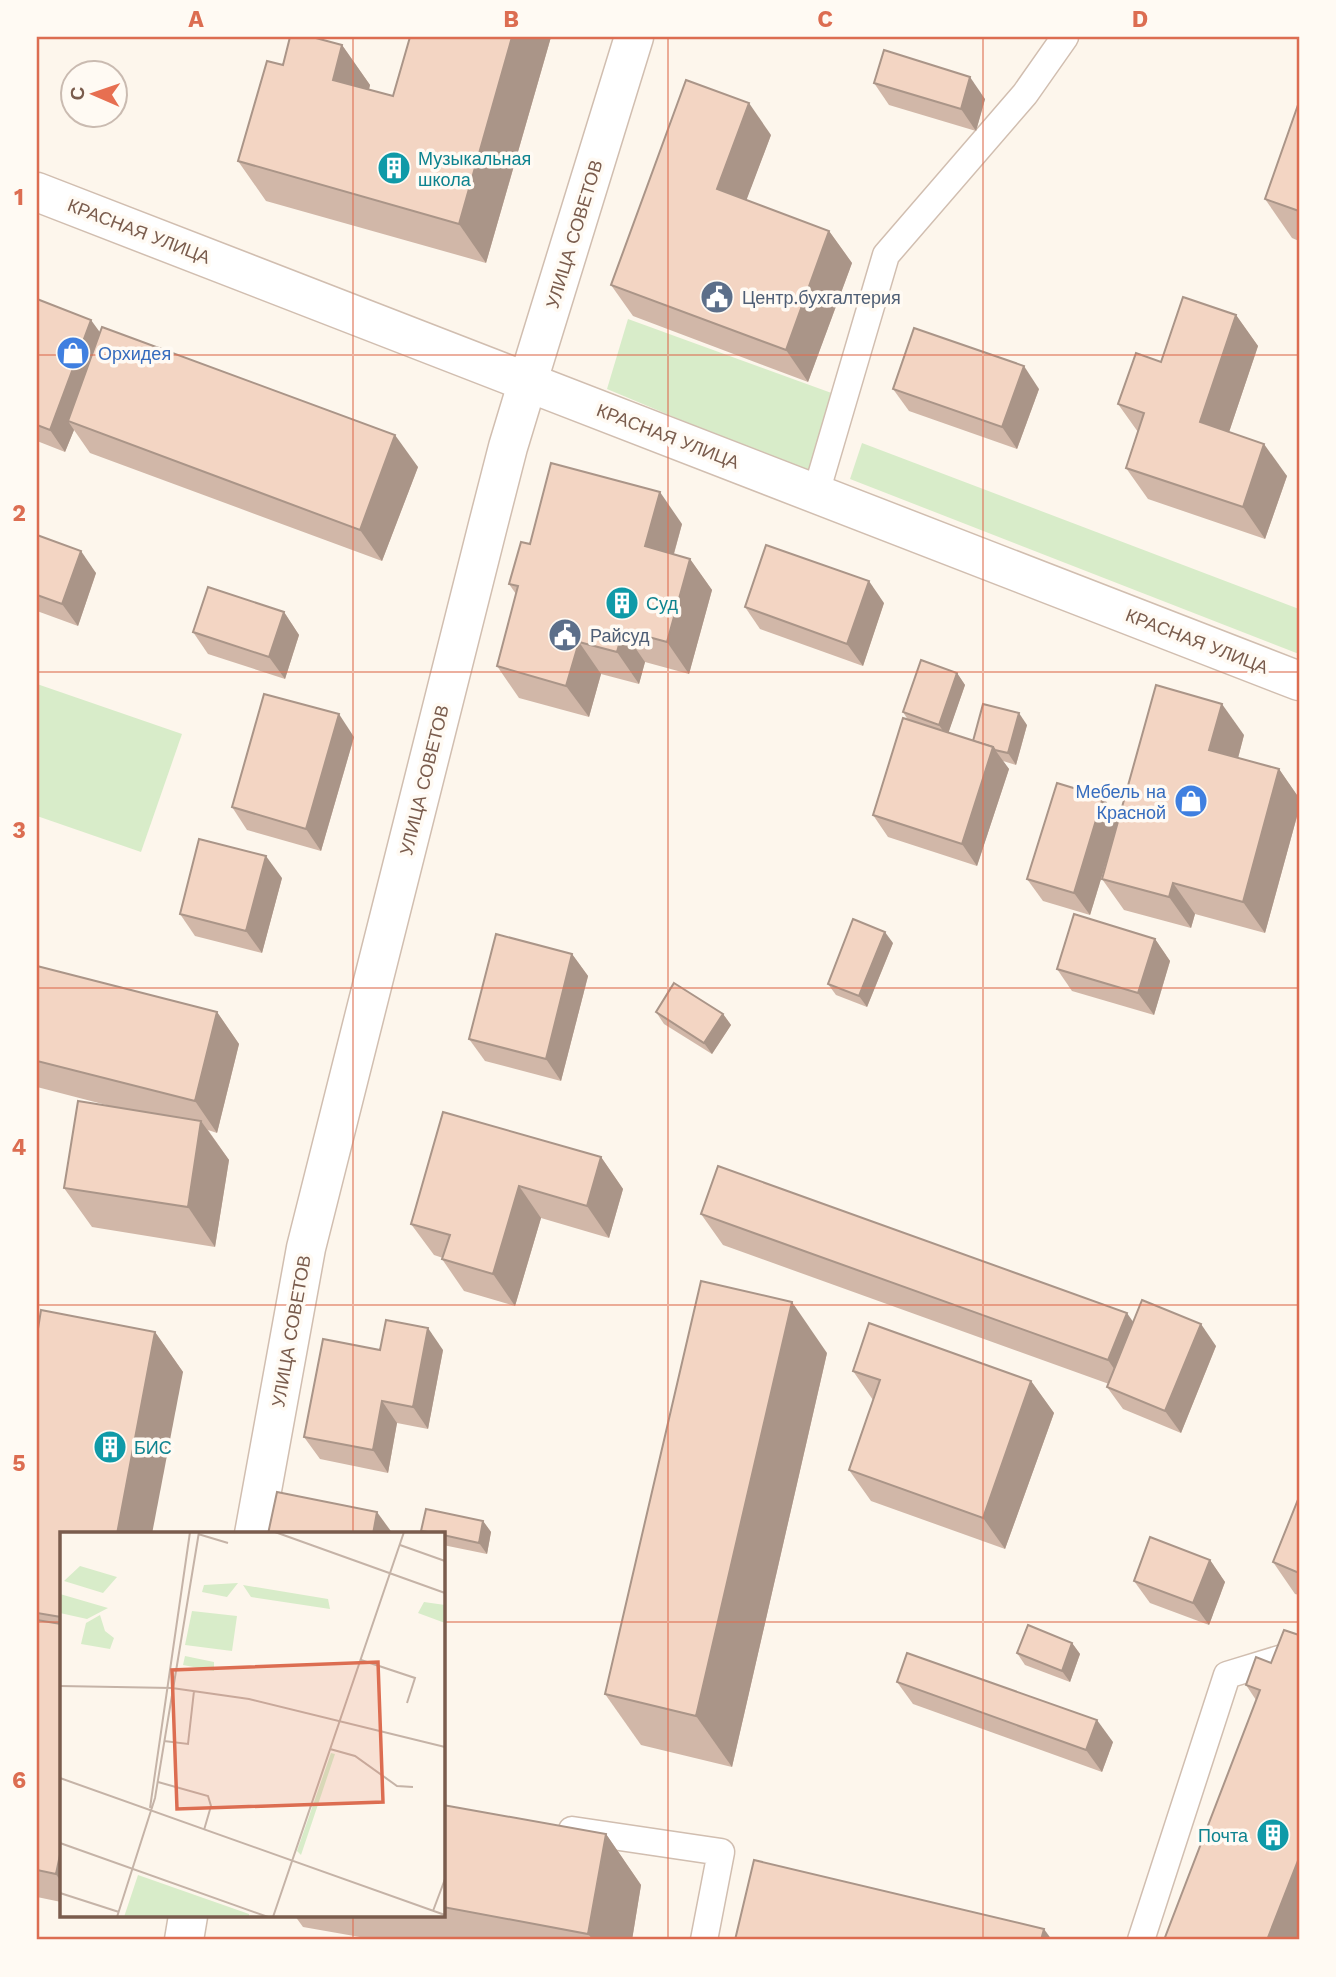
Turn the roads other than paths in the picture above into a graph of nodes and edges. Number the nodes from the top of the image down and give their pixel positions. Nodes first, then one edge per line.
1 (634, 37) edge
2 (1065, 37) edge
3 (37, 192) edge
4 (528, 382) junction
5 (816, 493) junction
6 (1299, 681) edge
7 (254, 1532) edge
8 (1299, 1653) edge
9 (549, 1826) edge
10 (188, 1918) edge
11 (184, 1940) edge
12 (704, 1940) edge
13 (1141, 1940) edge

1 - 4 street, УЛИЦА СОВЕТОВ
2 - 5 lane
3 - 4 street, КРАСНАЯ УЛИЦА
4 - 5 street, КРАСНАЯ УЛИЦА
4 - 7 street, УЛИЦА СОВЕТОВ
5 - 6 street, КРАСНАЯ УЛИЦА
8 - 13 lane
9 - 12 lane
10 - 11 street

